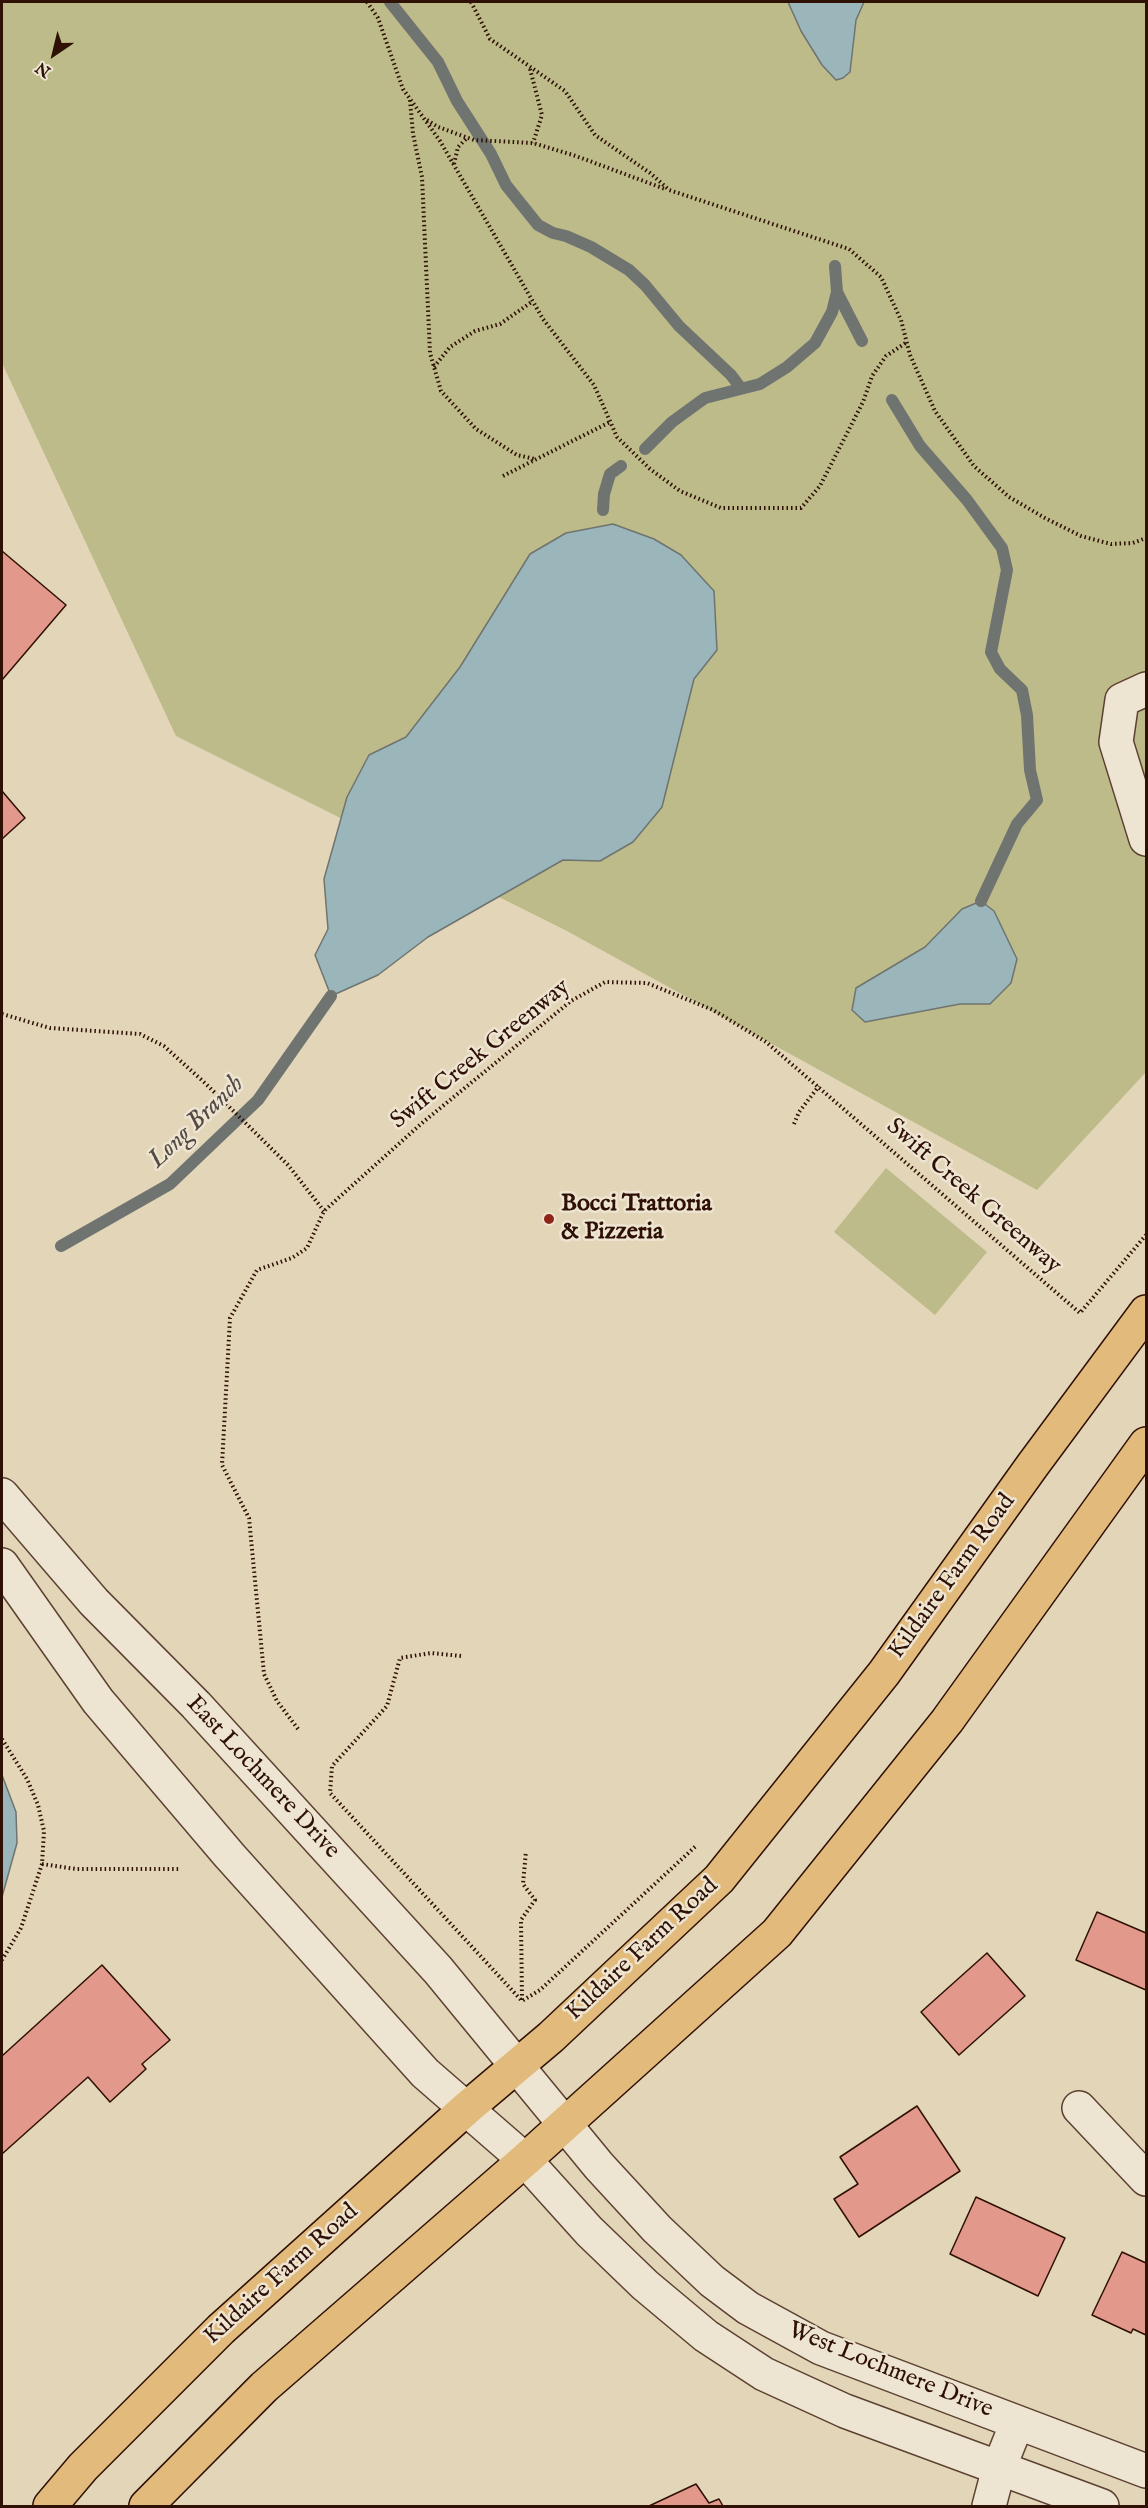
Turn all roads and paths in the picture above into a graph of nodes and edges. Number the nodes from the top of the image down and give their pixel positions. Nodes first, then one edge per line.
1 (367, 2) edge
2 (471, 2) edge
3 (530, 68) junction
4 (410, 99) junction
5 (424, 118) junction
6 (467, 138) junction
7 (533, 143) junction
8 (454, 164) junction
9 (669, 190) junction
10 (533, 301) junction
11 (907, 342) junction
12 (434, 367) junction
13 (610, 422) junction
14 (535, 459) junction
15 (502, 476) dead end
16 (1146, 538) edge
17 (1146, 689) edge
18 (1146, 839) edge
19 (2, 1014) edge
20 (819, 1086) junction
21 (794, 1124) dead end
22 (324, 1211) junction
23 (1146, 1235) edge
24 (1146, 1312) edge
25 (1146, 1444) edge
26 (2, 1495) edge
27 (2, 1565) edge
28 (461, 1656) dead end
29 (298, 1729) dead end
30 (2, 1739) edge
31 (706, 1837) dead end
32 (526, 1851) dead end
33 (42, 1864) junction
34 (180, 1869) dead end
35 (2, 1960) edge
36 (522, 2001) junction
37 (518, 2066) junction
38 (467, 2108) junction
39 (1079, 2108) dead end
40 (565, 2124) junction
41 (525, 2160) junction
42 (1146, 2179) edge
43 (1017, 2423) junction
44 (999, 2468) junction
45 (1146, 2471) edge
46 (50, 2506) edge
47 (146, 2506) edge
48 (989, 2506) edge
49 (1102, 2506) edge

1 - 4 path
2 - 3 path
3 - 7 path
3 - 9 path
4 - 5 path
4 - 12 path
5 - 6 path
5 - 8 path
6 - 7 path
6 - 8 path
7 - 9 path
8 - 10 path
9 - 11 path
10 - 12 path
10 - 13 path
11 - 13 path
11 - 16 path
12 - 14 path
13 - 14 path
14 - 15 path
17 - 18 street
19 - 22 path
20 - 21 path
20 - 22 path, Swift Creek Greenway
20 - 23 path, Swift Creek Greenway
22 - 29 path
24 - 37 main road, Kildaire Farm Road
25 - 40 main road
26 - 37 street, East Lochmere Drive
27 - 38 street
28 - 36 path
30 - 33 path
31 - 36 path
32 - 36 path
33 - 34 path
33 - 35 path
37 - 38 main road, Kildaire Farm Road
37 - 40 street, West Lochmere Drive
38 - 41 street, West Lochmere Drive
38 - 46 main road, Kildaire Farm Road
39 - 42 street
40 - 41 main road
40 - 43 street, West Lochmere Drive
41 - 44 street, West Lochmere Drive
41 - 47 main road
43 - 44 street
43 - 45 street, West Lochmere Drive
44 - 48 street
44 - 49 street, West Lochmere Drive

